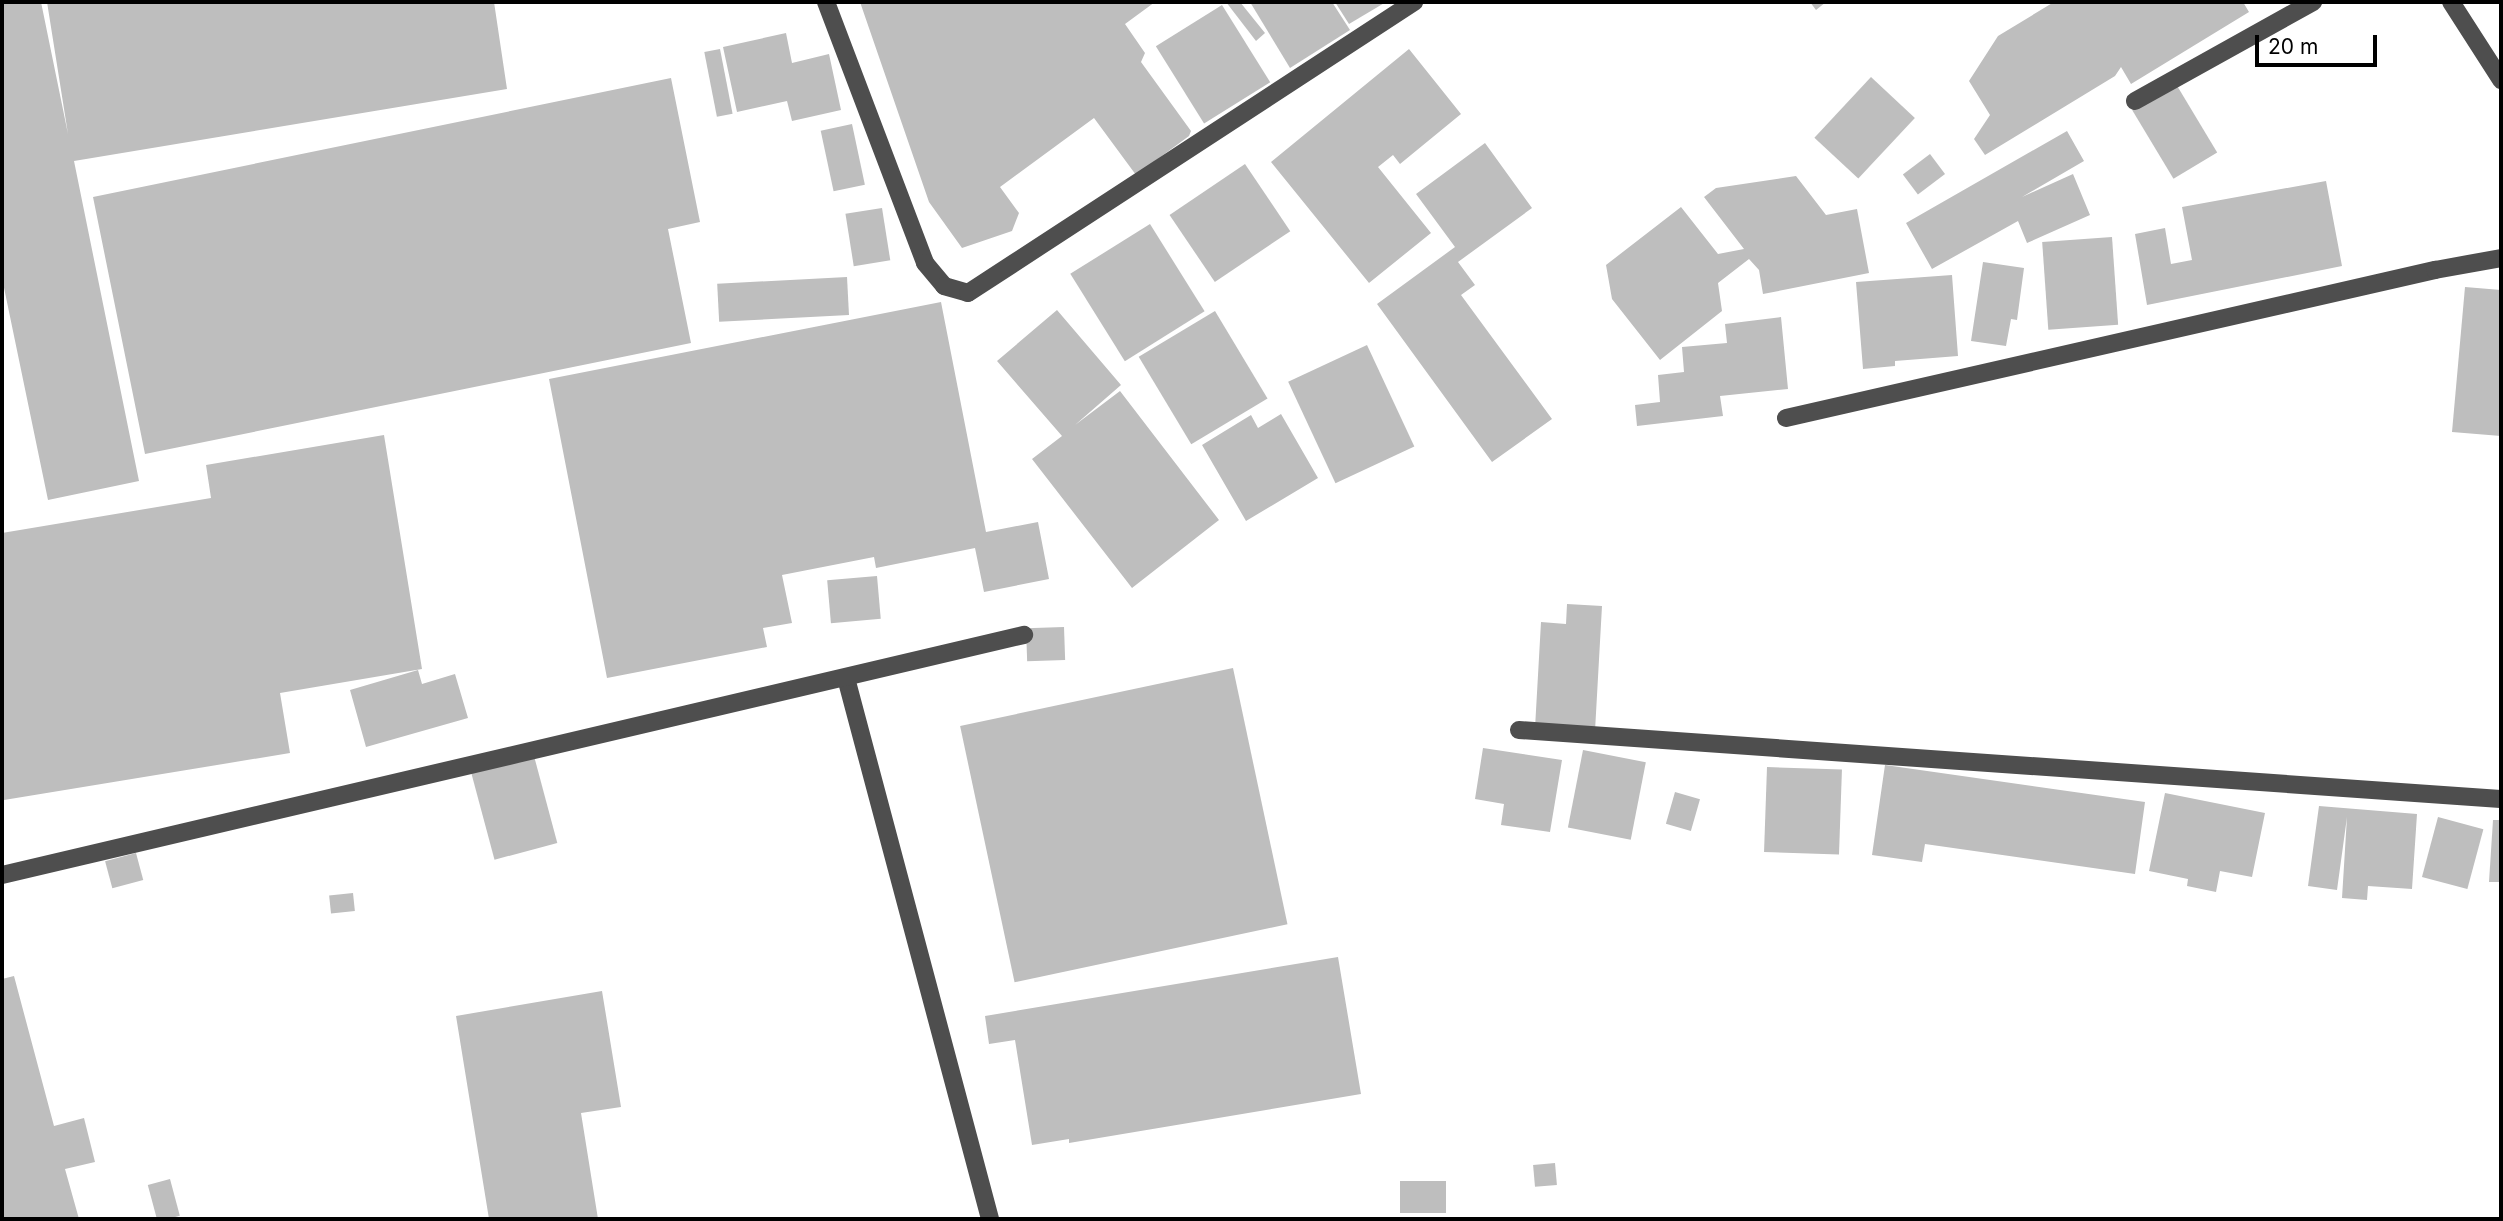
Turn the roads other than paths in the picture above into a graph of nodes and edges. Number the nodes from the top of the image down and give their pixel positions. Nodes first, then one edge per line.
1 (826, 2) edge
2 (1414, 2) edge
3 (2313, 2) edge
4 (2451, 2) edge
5 (2501, 80) edge
6 (2135, 100) dead end
7 (2501, 258) edge
8 (1786, 418) dead end
9 (1024, 635) dead end
10 (846, 678) junction
11 (1519, 730) dead end
12 (2501, 799) edge
13 (2, 875) edge
14 (990, 1219) edge

1 - 2 street
3 - 6 street
4 - 5 street
7 - 8 street
9 - 10 street
10 - 13 street
10 - 14 street
11 - 12 street

